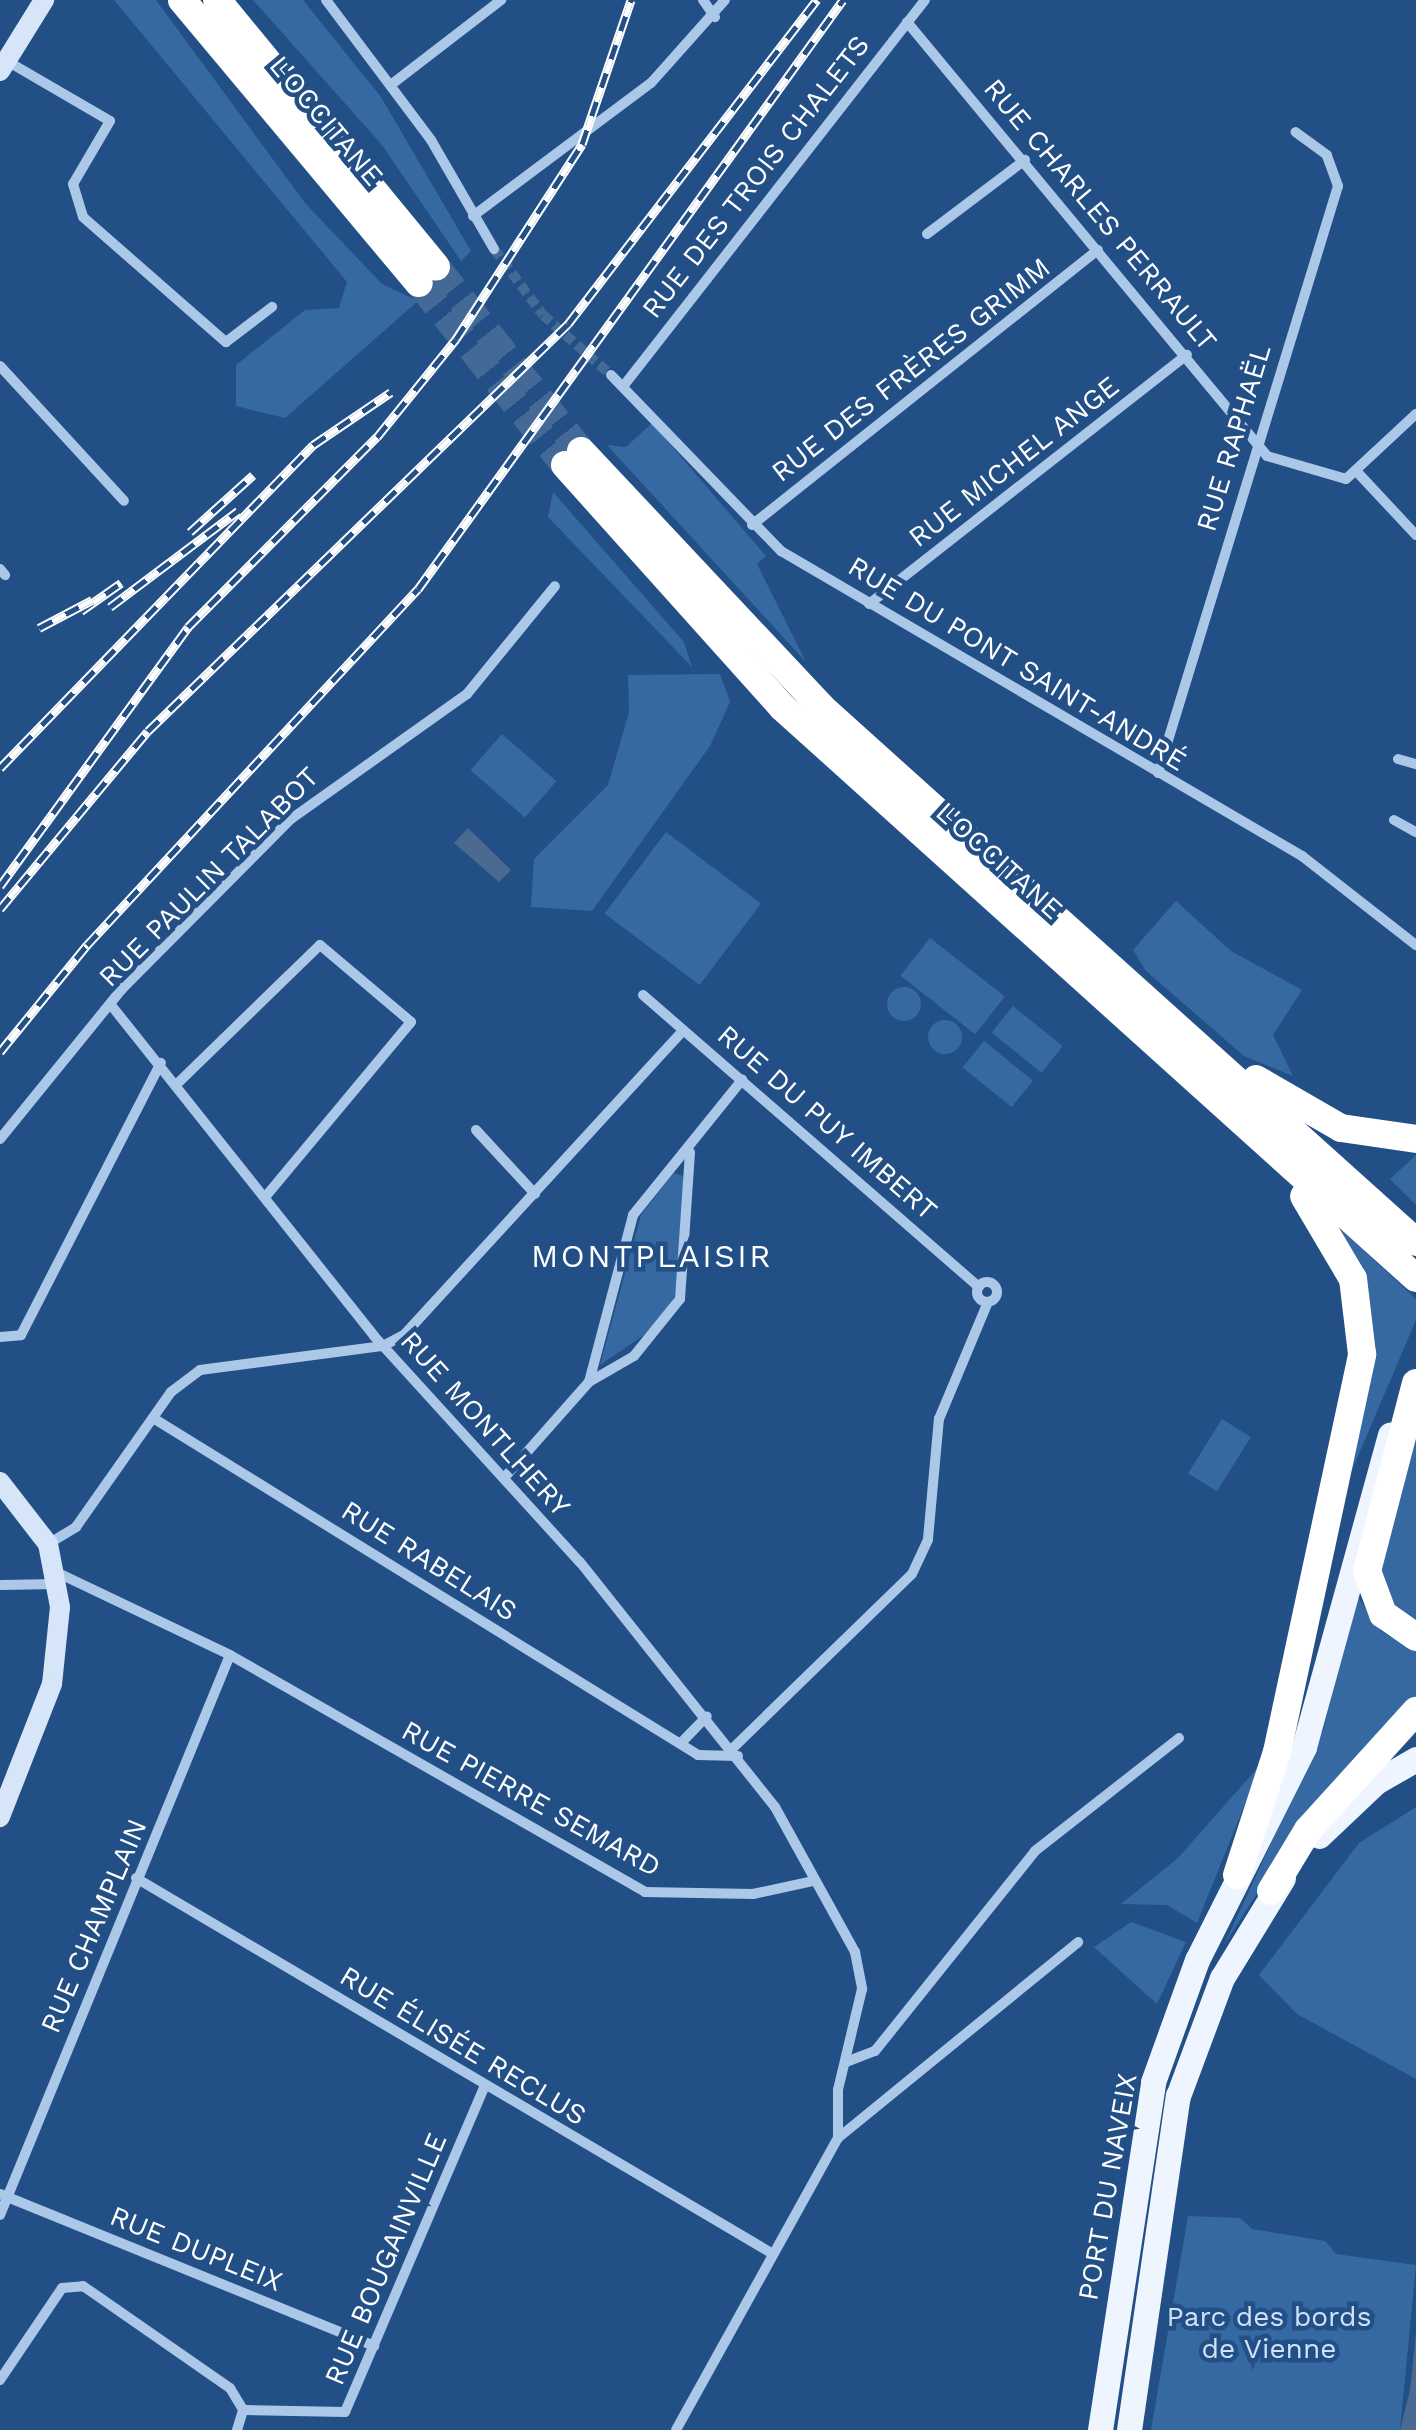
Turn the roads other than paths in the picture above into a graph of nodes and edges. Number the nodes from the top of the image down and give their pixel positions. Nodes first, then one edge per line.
1 (44, 0) edge
2 (182, 0) edge
3 (216, 0) edge
4 (326, 0) edge
5 (501, 0) edge
6 (702, 0) edge
7 (725, 0) edge
8 (925, 0) edge
9 (715, 16) junction
10 (907, 22) junction
11 (3, 66) edge
12 (392, 84) junction
13 (1295, 132) dead end
14 (1024, 160) junction
15 (473, 216) junction
16 (927, 234) dead end
17 (494, 249) tunnel mouth
18 (1098, 250) junction
19 (272, 306) dead end
20 (1187, 355) junction
21 (0, 366) edge
22 (611, 376) tunnel mouth
23 (626, 384) junction
24 (1416, 414) edge
25 (1255, 440) junction
26 (1358, 473) junction
27 (124, 501) dead end
28 (752, 525) junction
29 (1416, 534) edge
30 (554, 586) dead end
31 (869, 604) junction
32 (1398, 759) dead end
33 (1416, 764) edge
34 (1158, 773) junction
35 (1394, 820) dead end
36 (1416, 832) edge
37 (1416, 945) edge
38 (643, 995) dead end
39 (111, 1005) junction
40 (1160, 1010) junction
41 (683, 1030) junction
42 (161, 1063) junction
43 (742, 1080) junction
44 (178, 1083) junction
45 (1208, 1092) junction
46 (476, 1130) dead end
47 (1416, 1138) edge
48 (0, 1139) edge
49 (690, 1152) junction
50 (534, 1194) junction
51 (266, 1196) junction
52 (1416, 1242) edge
53 (1416, 1278) edge
54 (0, 1337) edge
55 (383, 1346) junction
56 (589, 1382) junction
57 (1416, 1382) edge
58 (153, 1418) junction
59 (504, 1478) junction
60 (0, 1482) edge
61 (48, 1544) junction
62 (57, 1578) junction
63 (0, 1585) edge
64 (1416, 1637) edge
65 (230, 1655) junction
66 (1416, 1711) edge
67 (707, 1716) junction
68 (1180, 1738) dead end
69 (680, 1743) junction
70 (735, 1753) junction
71 (1416, 1759) edge
72 (0, 1817) edge
73 (1237, 1874) junction
74 (136, 1878) junction
75 (813, 1881) junction
76 (1271, 1892) junction
77 (1078, 1942) dead end
78 (846, 2062) junction
79 (484, 2085) junction
80 (838, 2138) junction
81 (4, 2196) edge
82 (0, 2215) edge
83 (768, 2251) junction
84 (374, 2346) junction
85 (0, 2380) edge
86 (243, 2410) junction
87 (237, 2430) edge
88 (676, 2430) edge
89 (1100, 2430) edge
90 (1129, 2430) edge

1 - 11 street
2 - 3 highway, L'OCCITANE
4 - 12 street
5 - 12 street
6 - 9 street
7 - 9 street
8 - 10 street, RUE DES TROIS CHALETS
9 - 15 street
10 - 14 street, RUE CHARLES PERRAULT
10 - 23 street, RUE DES TROIS CHALETS
11 - 19 street
12 - 15 street
13 - 25 street, RUE RAPHAËL
14 - 16 street
14 - 18 street, RUE CHARLES PERRAULT
15 - 17 street
18 - 20 street, RUE CHARLES PERRAULT
18 - 28 street, RUE DES FRÈRES GRIMM
20 - 25 street, RUE CHARLES PERRAULT
20 - 31 street, RUE MICHEL ANGE
21 - 27 street
22 - 23 street
23 - 28 street, RUE DU PONT SAINT-ANDRÉ
24 - 26 street
25 - 26 street
25 - 34 street, RUE RAPHAËL
26 - 29 street
28 - 31 street, RUE DU PONT SAINT-ANDRÉ
30 - 39 street, RUE PAULIN TALABOT
31 - 34 street, RUE DU PONT SAINT-ANDRÉ
32 - 33 street
34 - 37 street, RUE DU PONT SAINT-ANDRÉ
35 - 36 street
38 - 41 street, RUE DU PUY IMBERT
39 - 42 street, RUE MONTLHERY
39 - 48 street, RUE PAULIN TALABOT
40 - 45 highway, L'OCCITANE
40 - 47 highway
40 - 52 highway, L'OCCITANE
41 - 43 street, RUE DU PUY IMBERT
41 - 50 street
42 - 44 street, RUE MONTLHERY
42 - 54 street
43 - 49 street
43 - 70 street, RUE DU PUY IMBERT
44 - 51 street, RUE MONTLHERY
44 - 51 street
45 - 53 highway, L'OCCITANE
45 - 73 highway
46 - 50 street
49 - 56 street
49 - 56 street
50 - 55 street
51 - 55 street, RUE MONTLHERY
55 - 58 street
55 - 59 street, RUE MONTLHERY
56 - 59 street
57 - 64 highway
57 - 73 main road, PORT DU NAVEIX
58 - 61 street
58 - 69 street, RUE RABELAIS
59 - 67 street, RUE MONTLHERY
60 - 61 street
61 - 62 street
62 - 63 street
62 - 65 street, RUE PIERRE SEMARD
62 - 72 street
65 - 74 street, RUE CHAMPLAIN
65 - 75 street, RUE PIERRE SEMARD
66 - 76 highway
67 - 69 street
67 - 70 street, RUE MONTLHERY
68 - 78 street
69 - 70 street, RUE RABELAIS
70 - 75 street, RUE MONTLHERY
71 - 76 main road, PORT DU NAVEIX
73 - 89 main road, PORT DU NAVEIX
74 - 79 street, RUE ÉLISÉE RECLUS
74 - 81 street, RUE CHAMPLAIN
75 - 78 street
76 - 90 main road, PORT DU NAVEIX
77 - 80 street
78 - 80 street
79 - 83 street, RUE ÉLISÉE RECLUS
79 - 84 street, RUE BOUGAINVILLE
80 - 83 street
81 - 82 street, RUE CHAMPLAIN
81 - 84 street, RUE DUPLEIX
83 - 88 street
84 - 86 street, RUE BOUGAINVILLE
85 - 86 street
86 - 87 street

